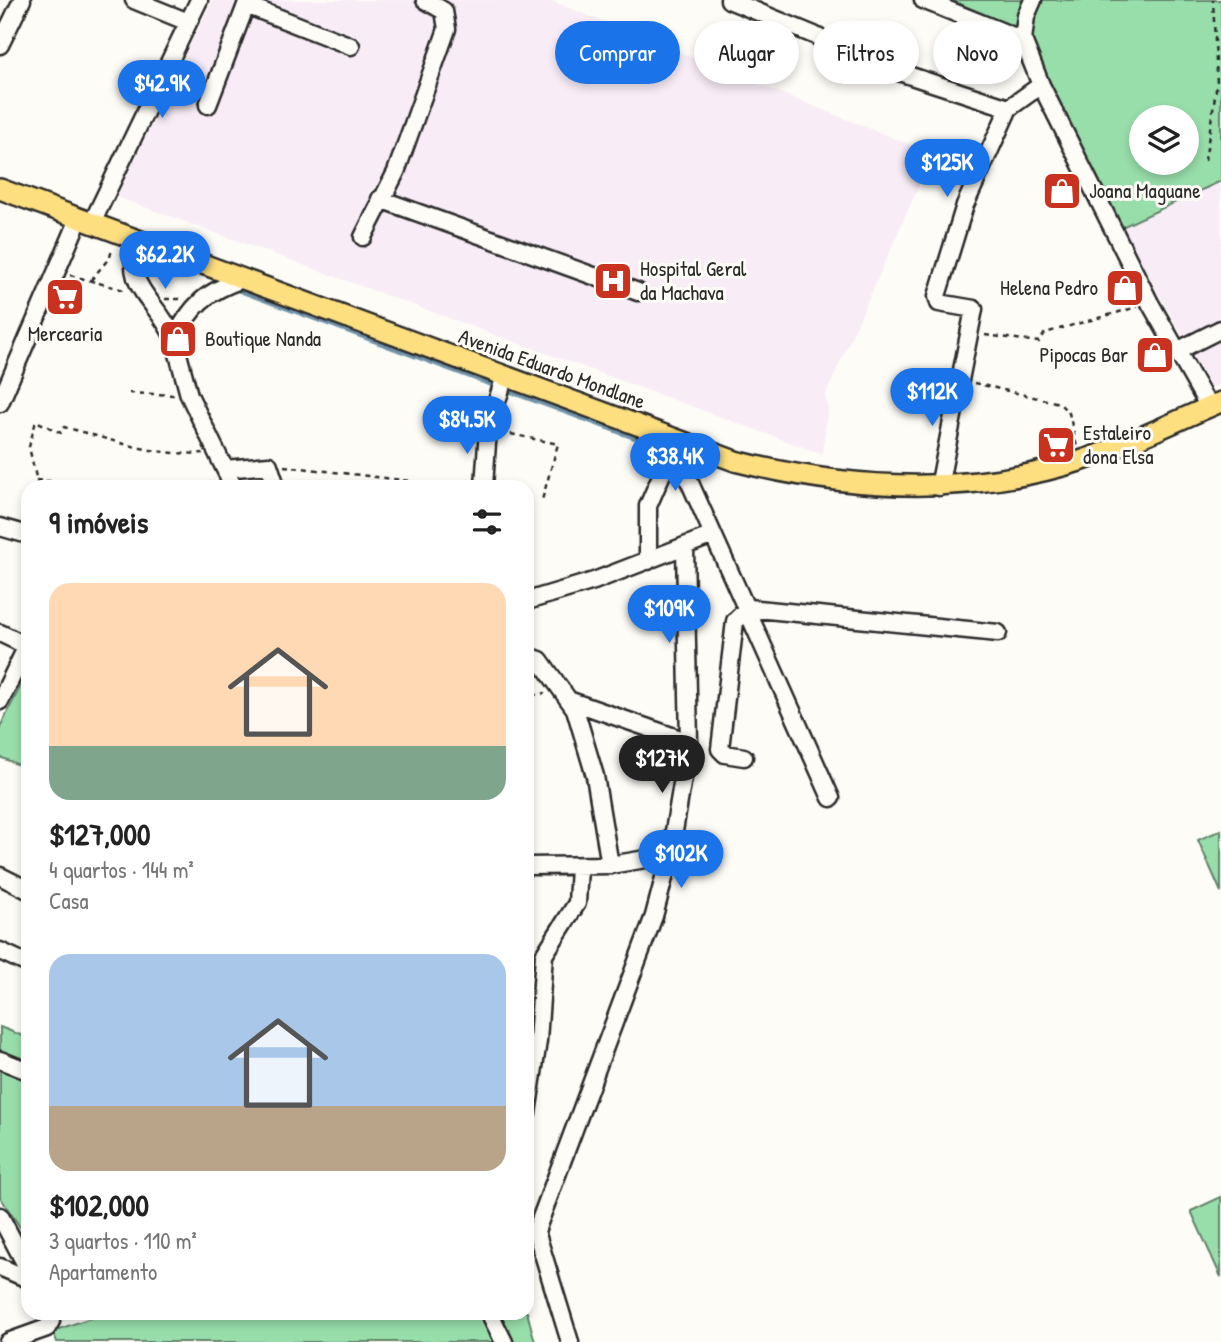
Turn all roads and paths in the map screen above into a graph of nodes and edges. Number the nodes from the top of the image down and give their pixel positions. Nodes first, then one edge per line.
1 (22, 0) edge
2 (134, 0) edge
3 (199, 0) edge
4 (425, 0) edge
5 (729, 0) edge
6 (923, 0) edge
7 (1033, 0) edge
8 (1213, 0) edge
9 (247, 2) edge
10 (188, 22) junction
11 (1023, 40) junction
12 (0, 45) edge
13 (351, 46) dead end
14 (1041, 85) junction
15 (208, 106) dead end
16 (1009, 108) junction
17 (1205, 161) dead end
18 (0, 189) edge
19 (380, 199) junction
20 (85, 221) junction
21 (119, 232) junction
22 (363, 237) dead end
23 (139, 239) junction
24 (59, 269) junction
25 (243, 279) junction
26 (90, 280) junction
27 (140, 288) junction
28 (638, 292) dead end
29 (1150, 303) junction
30 (1221, 329) edge
31 (970, 333) junction
32 (174, 339) junction
33 (1177, 351) junction
34 (505, 376) junction
35 (960, 380) junction
36 (129, 393) dead end
37 (189, 395) junction
38 (0, 402) edge
39 (1215, 405) edge
40 (488, 429) junction
41 (672, 441) junction
42 (216, 452) junction
43 (1080, 461) junction
44 (269, 465) junction
45 (225, 470) junction
46 (36, 480) edge
47 (230, 480) edge
48 (274, 480) edge
49 (401, 480) edge
50 (484, 480) edge
51 (939, 486) junction
52 (542, 500) dead end
53 (0, 527) edge
54 (21, 533) edge
55 (713, 535) junction
56 (685, 548) junction
57 (648, 561) junction
58 (534, 599) edge
59 (748, 608) junction
60 (0, 633) edge
61 (998, 633) dead end
62 (21, 642) edge
63 (534, 657) edge
64 (21, 659) edge
65 (0, 701) edge
66 (571, 701) junction
67 (689, 742) junction
68 (744, 757) dead end
69 (831, 798) dead end
70 (670, 855) junction
71 (610, 865) junction
72 (534, 866) edge
73 (579, 867) junction
74 (0, 876) edge
75 (21, 886) edge
76 (0, 951) edge
77 (21, 961) edge
78 (0, 1060) edge
79 (534, 1067) edge
80 (21, 1068) edge
81 (0, 1216) edge
82 (534, 1225) edge
83 (534, 1236) edge
84 (21, 1256) edge
85 (0, 1267) edge
86 (21, 1276) edge
87 (51, 1320) edge
88 (493, 1320) edge
89 (8, 1342) edge
90 (504, 1342) edge
91 (570, 1342) edge

1 - 12 street
2 - 10 street
3 - 10 street
4 - 19 street
5 - 16 street
6 - 11 street
7 - 11 street
8 - 17 path
9 - 13 street
9 - 15 street
10 - 20 street
11 - 14 street
14 - 16 street
14 - 29 street
16 - 31 street
18 - 20 main road, Avenida Eduardo Mondlane
19 - 22 street
19 - 28 street
20 - 21 main road, Avenida Eduardo Mondlane
20 - 24 street
21 - 23 main road, Avenida Eduardo Mondlane
21 - 26 path
23 - 25 main road, Avenida Eduardo Mondlane
23 - 27 street
24 - 26 path
24 - 38 street
25 - 32 street
25 - 34 main road, Avenida Eduardo Mondlane
26 - 27 path
27 - 32 street
29 - 31 path
29 - 33 street
30 - 33 street
31 - 35 street
32 - 37 street
33 - 39 street
34 - 40 street
34 - 41 main road, Avenida Eduardo Mondlane
35 - 43 path
35 - 51 street
36 - 37 path
37 - 42 street
39 - 43 main road, Avenida Eduardo Mondlane
40 - 50 street
40 - 52 path
41 - 51 main road, Avenida Eduardo Mondlane
41 - 55 street
41 - 57 street
42 - 45 street
42 - 46 path
43 - 51 main road, Avenida Eduardo Mondlane
44 - 45 street
44 - 48 street
44 - 49 path
45 - 47 street
53 - 54 street
55 - 56 street
55 - 59 street
56 - 57 street
56 - 67 street
57 - 58 street
59 - 61 street
59 - 68 street
59 - 69 street
60 - 62 street
63 - 66 street
64 - 65 street
66 - 67 street
66 - 71 street
67 - 70 street
70 - 71 street
70 - 82 street
71 - 73 street
72 - 73 street
73 - 79 street
74 - 75 street
76 - 77 street
78 - 80 street
81 - 84 street
83 - 91 street
85 - 86 street
87 - 89 street
88 - 90 street

